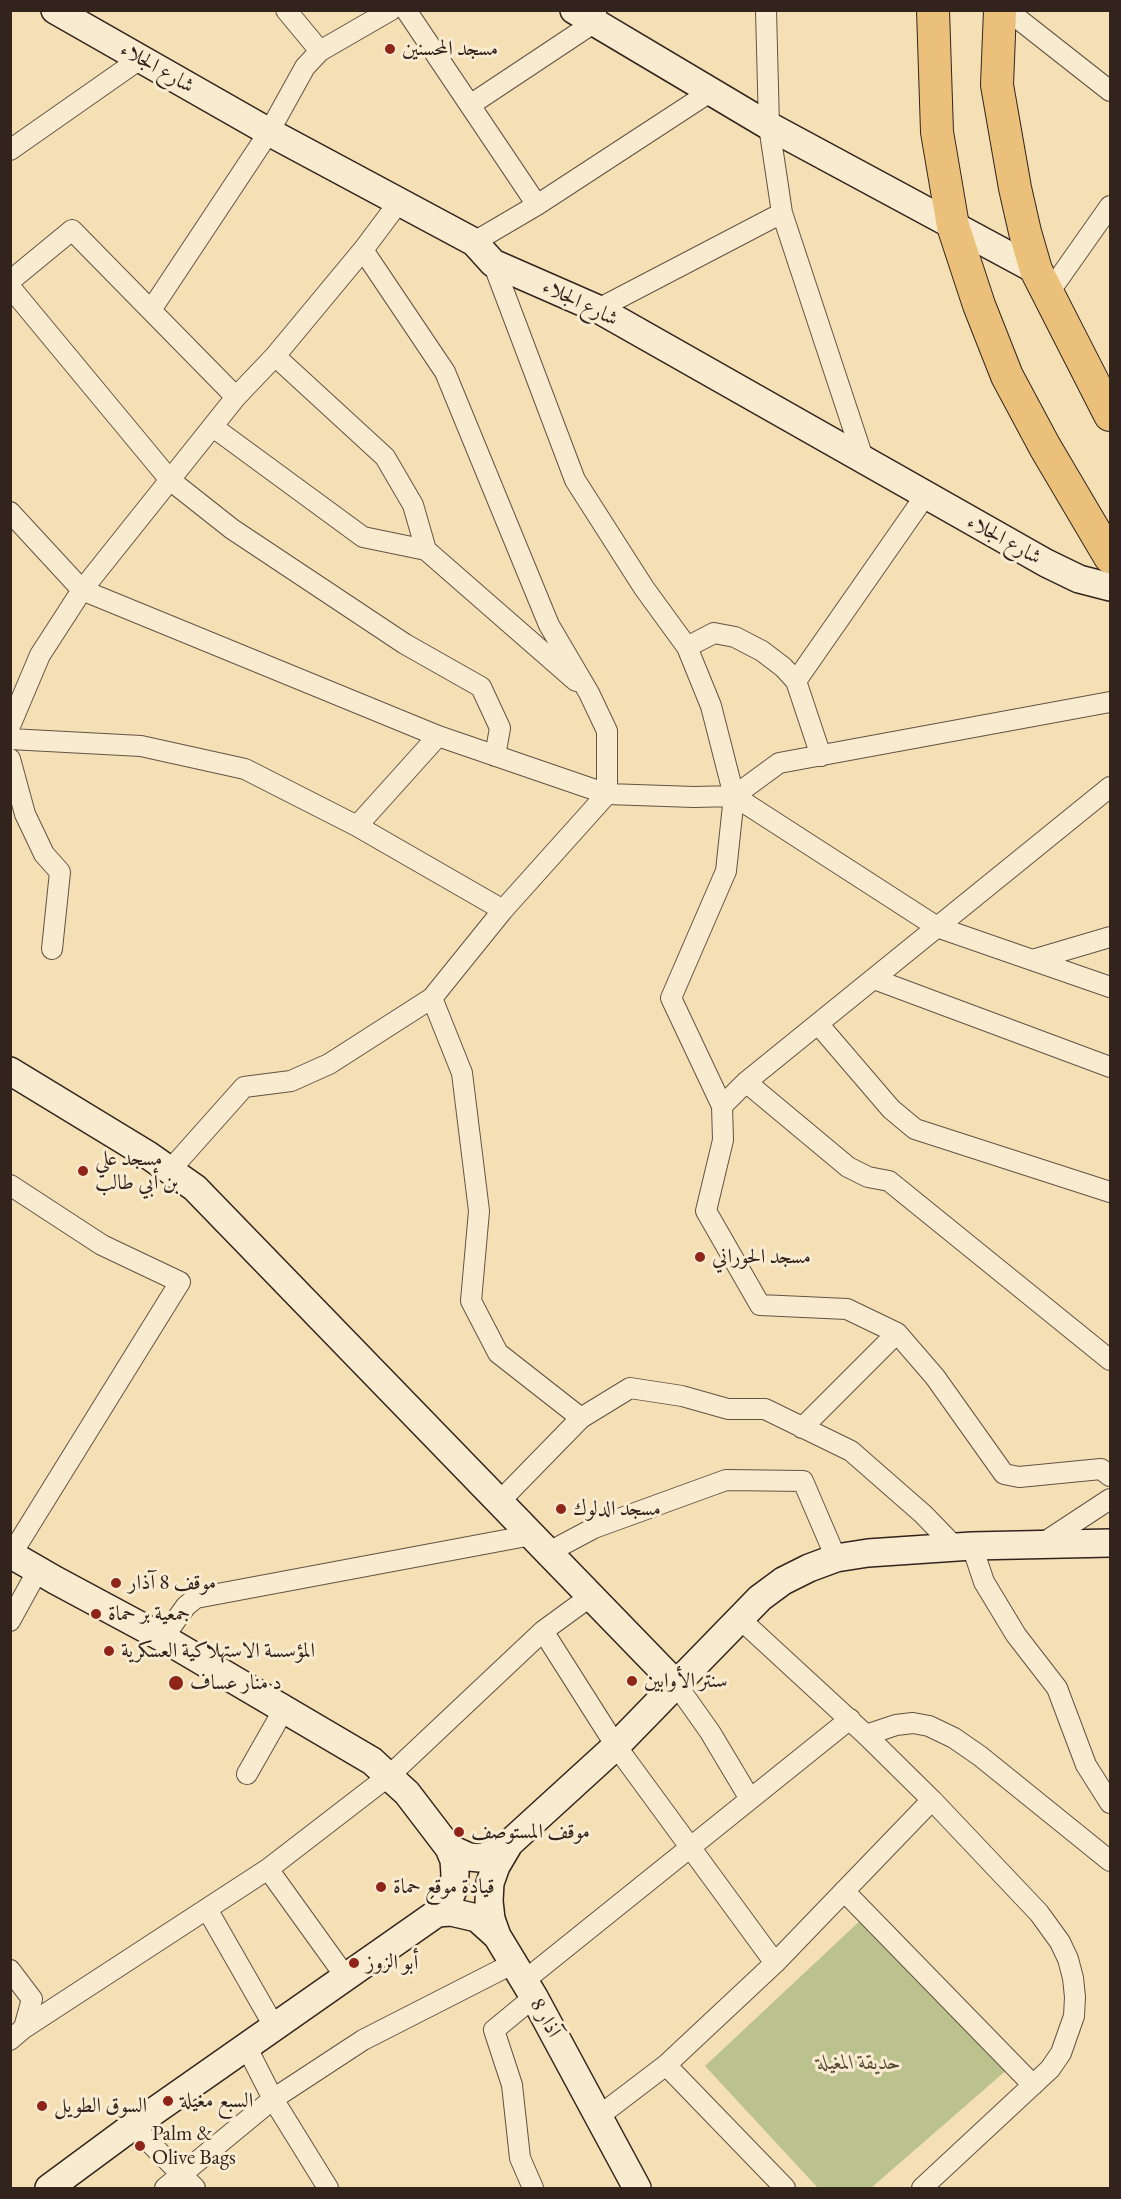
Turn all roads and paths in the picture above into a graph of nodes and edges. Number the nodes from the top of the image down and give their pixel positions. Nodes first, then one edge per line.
1 (55, 10) edge
2 (286, 10) edge
3 (391, 10) edge
4 (406, 10) edge
5 (766, 10) edge
6 (933, 10) edge
7 (1000, 10) edge
8 (1007, 10) edge
9 (588, 14) edge
10 (320, 51) junction
11 (140, 59) junction
12 (1110, 91) edge
13 (710, 92) junction
14 (470, 105) junction
15 (769, 126) junction
16 (268, 132) junction
17 (10, 150) edge
18 (399, 202) junction
19 (537, 205) junction
20 (1110, 206) edge
21 (782, 213) junction
22 (953, 226) junction
23 (474, 242) junction
24 (363, 250) junction
25 (493, 263) junction
26 (10, 281) edge
27 (1042, 282) junction
28 (10, 287) edge
29 (598, 309) junction
30 (151, 310) junction
31 (275, 356) junction
32 (236, 397) junction
33 (1108, 402) edge
34 (213, 427) junction
35 (864, 461) junction
36 (170, 480) junction
37 (925, 496) junction
38 (10, 512) edge
39 (426, 550) junction
40 (1110, 557) edge
41 (1110, 587) edge
42 (82, 590) junction
43 (687, 647) junction
44 (796, 681) junction
45 (589, 693) junction
46 (1110, 702) edge
47 (10, 726) edge
48 (438, 736) junction
49 (10, 739) edge
50 (495, 756) junction
51 (820, 756) junction
52 (10, 759) edge
53 (1110, 787) edge
54 (607, 794) junction
55 (734, 796) junction
56 (357, 826) junction
57 (503, 910) junction
58 (937, 927) junction
59 (1110, 937) edge
60 (52, 949) dead end
61 (1032, 960) junction
62 (874, 979) junction
63 (1110, 987) edge
64 (432, 998) junction
65 (819, 1024) junction
66 (1110, 1067) edge
67 (10, 1071) edge
68 (746, 1082) junction
69 (722, 1106) junction
70 (171, 1169) junction
71 (10, 1185) edge
72 (1110, 1192) edge
73 (897, 1333) junction
74 (1110, 1360) edge
75 (581, 1418) junction
76 (802, 1428) junction
77 (1110, 1476) edge
78 (1110, 1499) edge
79 (500, 1501) junction
80 (1110, 1543) edge
81 (541, 1544) junction
82 (1040, 1545) junction
83 (964, 1547) junction
84 (11, 1554) edge
85 (836, 1558) junction
86 (38, 1570) junction
87 (591, 1596) junction
88 (739, 1618) junction
89 (10, 1621) edge
90 (543, 1631) junction
91 (163, 1638) junction
92 (676, 1684) junction
93 (284, 1709) junction
94 (850, 1719) junction
95 (866, 1735) junction
96 (616, 1746) junction
97 (247, 1774) dead end
98 (390, 1775) junction
99 (750, 1799) junction
100 (932, 1800) junction
101 (1110, 1803) edge
102 (509, 1844) junction
103 (690, 1847) junction
104 (449, 1848) junction
105 (1110, 1861) edge
106 (268, 1869) junction
107 (844, 1891) junction
108 (207, 1909) junction
109 (437, 1913) junction
110 (497, 1936) junction
111 (775, 1963) junction
112 (10, 1970) edge
113 (345, 1976) junction
114 (524, 1980) junction
115 (274, 2026) junction
116 (17, 2034) edge
117 (246, 2046) junction
118 (666, 2065) junction
119 (1033, 2085) junction
120 (273, 2099) junction
121 (599, 2116) junction
122 (134, 2126) junction
123 (188, 2182) edge
124 (926, 2187) edge
125 (51, 2188) edge
126 (165, 2188) edge
127 (328, 2188) edge
128 (533, 2188) edge
129 (636, 2188) edge
130 (785, 2188) edge

1 - 11 main road, شارع الجلاء
2 - 10 street
3 - 10 street
4 - 14 street
5 - 15 street
6 - 22 main road
7 - 27 main road
8 - 12 street
9 - 13 main road
9 - 14 street
10 - 16 street
11 - 16 main road, شارع الجلاء
11 - 17 street
13 - 15 main road
13 - 19 street
14 - 19 street
15 - 21 street
15 - 22 main road
16 - 18 main road, شارع الجلاء
16 - 30 street
18 - 23 main road, شارع الجلاء
18 - 24 street
19 - 23 street
20 - 27 street
21 - 29 street
21 - 35 street
22 - 27 main road
22 - 40 main road
23 - 25 main road, شارع الجلاء
24 - 31 street
24 - 45 street
25 - 29 main road, شارع الجلاء
25 - 43 street
26 - 30 street
27 - 33 main road
28 - 36 street
29 - 35 main road, شارع الجلاء
30 - 32 street
31 - 32 street
31 - 39 street
32 - 34 street
34 - 36 street
34 - 39 street
35 - 37 main road, شارع الجلاء
36 - 42 street
36 - 50 street
37 - 41 main road, شارع الجلاء
37 - 44 street
38 - 42 street
39 - 45 street
42 - 47 street
42 - 48 street
43 - 44 street
43 - 55 street
44 - 51 street
45 - 54 street
46 - 51 street
48 - 50 street
48 - 56 street
49 - 56 street
50 - 54 street
51 - 55 street
52 - 60 street
53 - 58 street
54 - 55 street
54 - 57 street
55 - 58 street
55 - 69 street
56 - 57 street
57 - 64 street
58 - 61 street
58 - 62 street
59 - 61 street
61 - 63 street
62 - 65 street
62 - 66 street
64 - 70 street
64 - 75 street
65 - 68 street
65 - 72 street
67 - 70 main road
68 - 69 street
68 - 74 street
69 - 73 street
70 - 79 main road
71 - 84 street
73 - 76 street
73 - 77 street
75 - 76 street
75 - 79 street
76 - 83 street
78 - 82 street
79 - 81 main road
80 - 82 main road
81 - 85 street
81 - 87 main road
81 - 91 street
82 - 83 main road
83 - 85 main road
83 - 101 street
84 - 86 main road
85 - 88 main road
86 - 89 street
86 - 91 main road
87 - 90 street
87 - 92 main road
88 - 92 main road
88 - 94 street
90 - 96 street
90 - 98 street
91 - 93 main road
92 - 96 main road
92 - 99 street
93 - 97 street
93 - 98 main road
94 - 95 street
94 - 99 street
95 - 100 street
95 - 105 street
96 - 102 main road
96 - 103 street
98 - 104 main road
98 - 106 street
99 - 103 street
100 - 107 street
100 - 119 street
102 - 104 main road
102 - 110 main road, 8 آذار
103 - 111 street
103 - 114 street
104 - 109 main road
106 - 108 street
106 - 113 street
107 - 111 street
107 - 119 street
108 - 115 street
108 - 116 street
109 - 110 main road
109 - 113 main road
110 - 114 main road, 8 آذار
111 - 118 street
112 - 116 street
113 - 115 main road
114 - 120 street
114 - 121 main road, 8 آذار
114 - 128 street
115 - 117 main road
117 - 120 street
117 - 122 main road
118 - 121 street
118 - 130 street
119 - 124 street
120 - 123 street
120 - 127 street
121 - 129 main road, 8 آذار
122 - 123 street
122 - 125 main road
123 - 126 street

